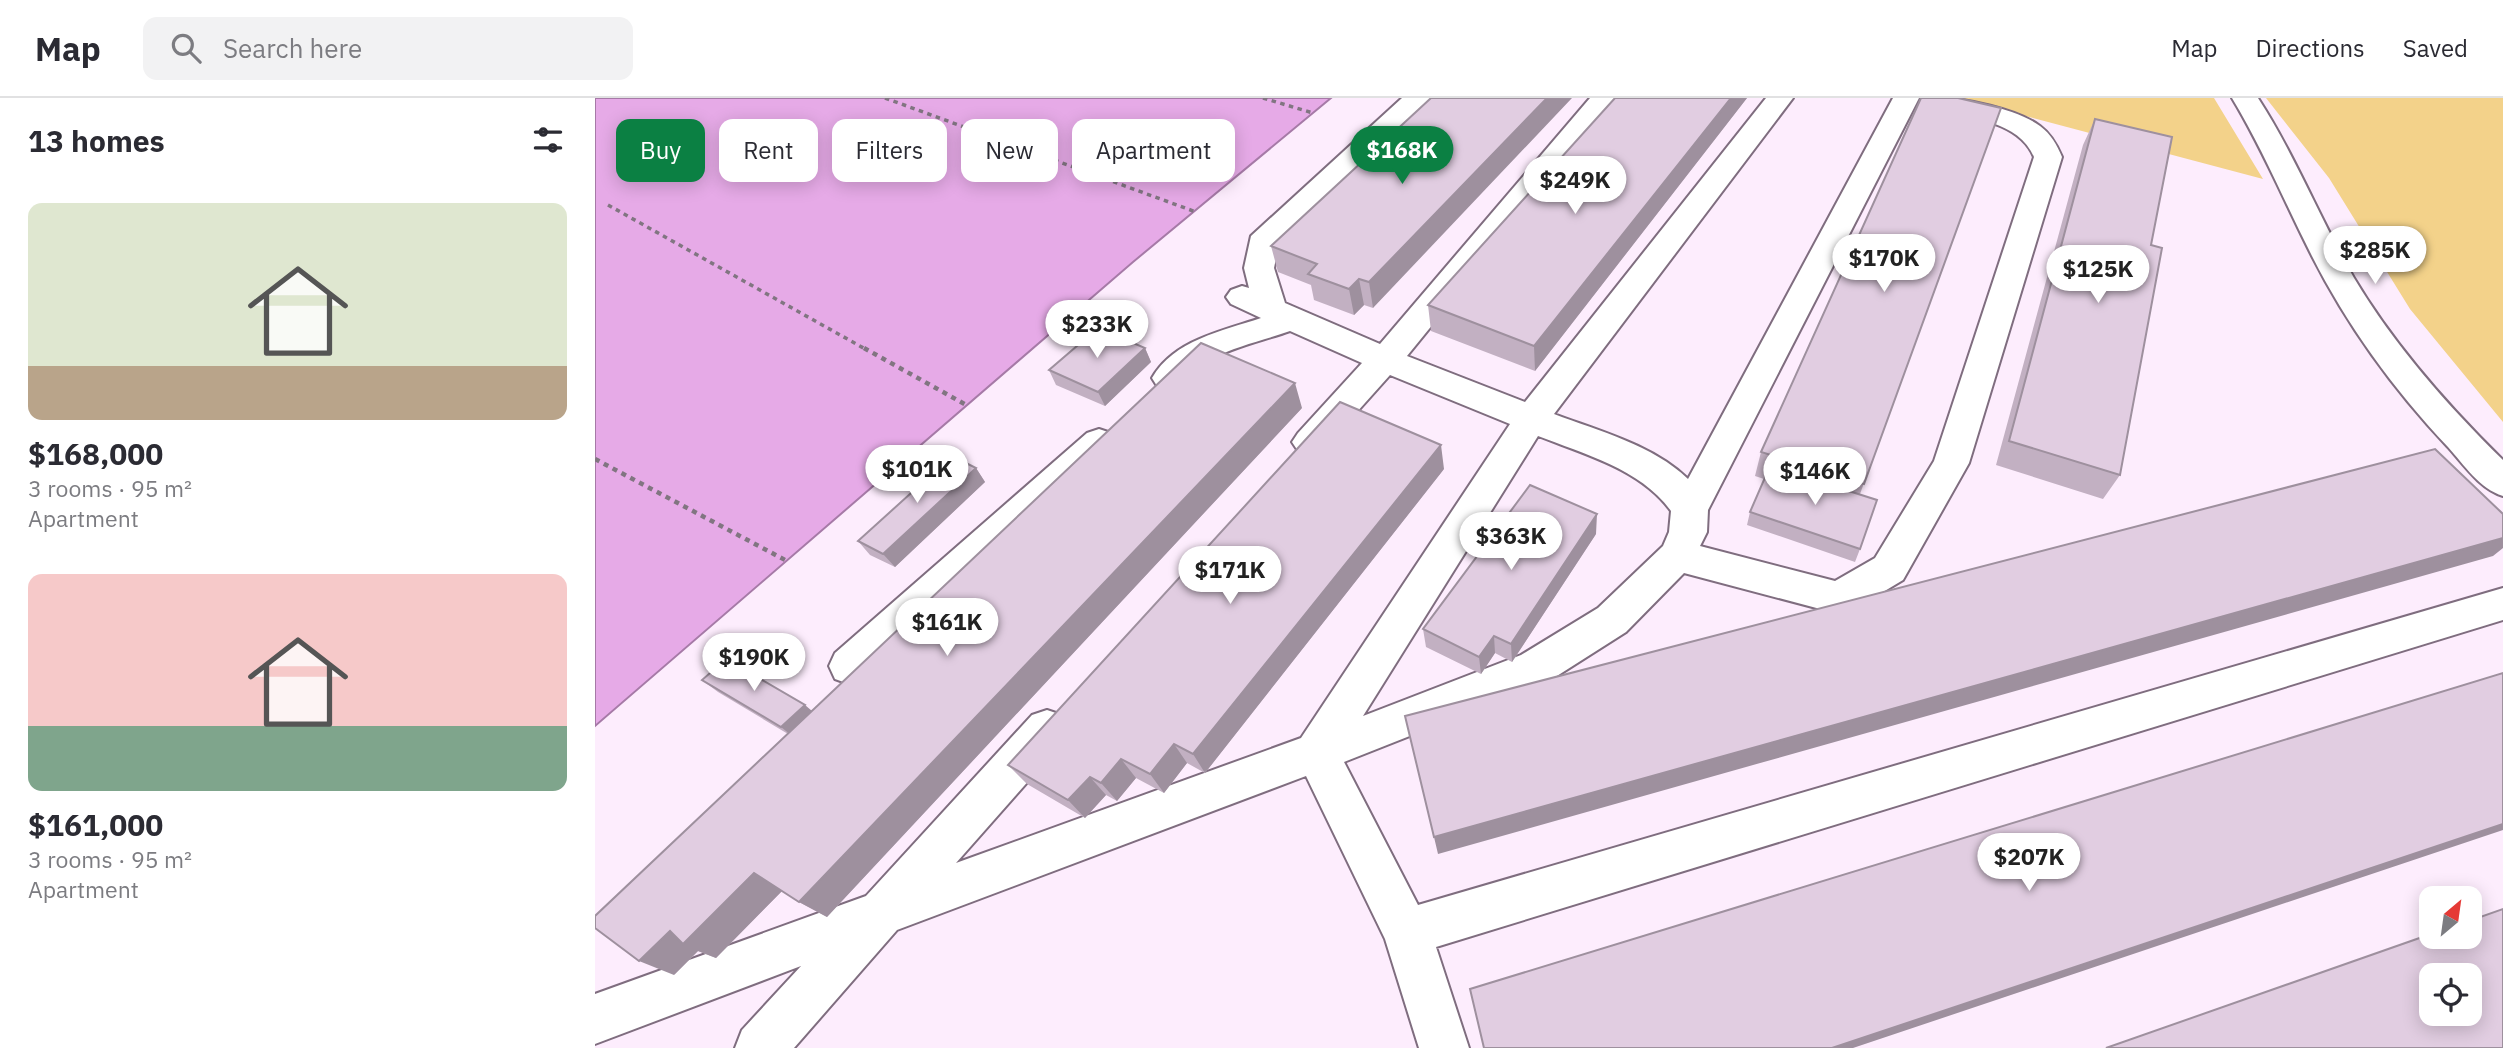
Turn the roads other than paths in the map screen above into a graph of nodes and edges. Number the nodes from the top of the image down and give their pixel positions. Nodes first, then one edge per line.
1 (1418, 98) edge
2 (1604, 98) edge
3 (1780, 98) edge
4 (1906, 98) edge
5 (1924, 98) edge
6 (2245, 98) edge
7 (1268, 308) junction
8 (1385, 360) junction
9 (1531, 419) junction
10 (1290, 463) edge
11 (2503, 482) edge
12 (1690, 510) junction
13 (1678, 556) junction
14 (2503, 604) edge
15 (849, 667) dead end
16 (1073, 701) edge
17 (1316, 752) junction
18 (875, 918) junction
19 (1407, 932) junction
20 (595, 1019) edge
21 (760, 1048) edge
22 (1444, 1048) edge

1 - 7 street
2 - 8 street
3 - 9 street
4 - 12 street
5 - 13 street
6 - 11 street
7 - 8 street
7 - 15 street
8 - 9 street
8 - 10 street
9 - 12 street
9 - 17 street
12 - 13 street
13 - 17 street
14 - 19 street
16 - 18 street
17 - 18 street
17 - 19 street
18 - 20 street
18 - 21 street
19 - 22 street

